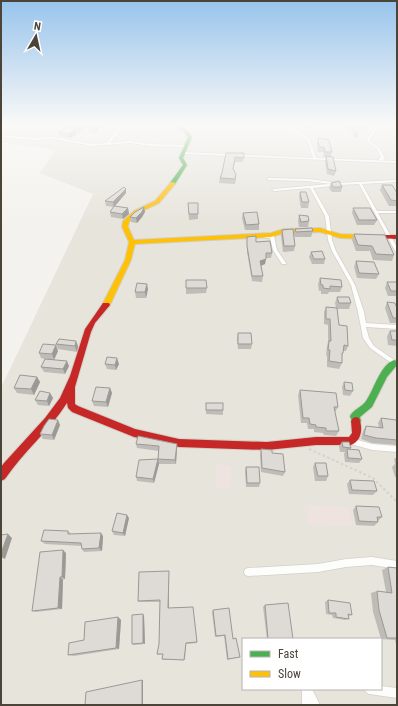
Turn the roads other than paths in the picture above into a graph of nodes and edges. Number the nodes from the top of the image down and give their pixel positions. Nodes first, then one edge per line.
1 (181, 157) edge
2 (299, 157) edge
3 (300, 157) edge
4 (382, 157) edge
5 (317, 158) junction
6 (397, 162) edge
7 (269, 179) dead end
8 (397, 181) edge
9 (360, 183) junction
10 (339, 184) junction
11 (312, 188) junction
12 (274, 190) dead end
13 (376, 212) junction
14 (397, 212) edge
15 (329, 232) junction
16 (248, 237) junction
17 (393, 238) edge
18 (132, 242) junction
19 (397, 251) edge
20 (284, 263) dead end
21 (363, 325) junction
22 (397, 327) edge
23 (395, 364) edge
24 (70, 387) junction
25 (351, 442) junction
26 (397, 449) edge
27 (1, 476) edge
28 (397, 565) edge
29 (248, 572) dead end
30 (307, 690) edge
31 (308, 690) edge
32 (378, 690) edge
33 (397, 692) edge
34 (307, 705) edge
35 (315, 705) edge

1 - 18 street
2 - 5 street
3 - 5 street
4 - 5 street
5 - 6 street
7 - 10 street
8 - 9 street
9 - 10 street
9 - 13 street
10 - 11 street
11 - 12 street
11 - 15 street
13 - 14 street
13 - 17 street
15 - 16 street
15 - 17 street
15 - 21 street
16 - 18 street
16 - 20 street
17 - 19 street
18 - 24 street
21 - 22 street
21 - 23 street
23 - 25 street
24 - 25 street
24 - 27 street
25 - 26 street
28 - 29 street
30 - 34 street
31 - 35 street
32 - 33 street

